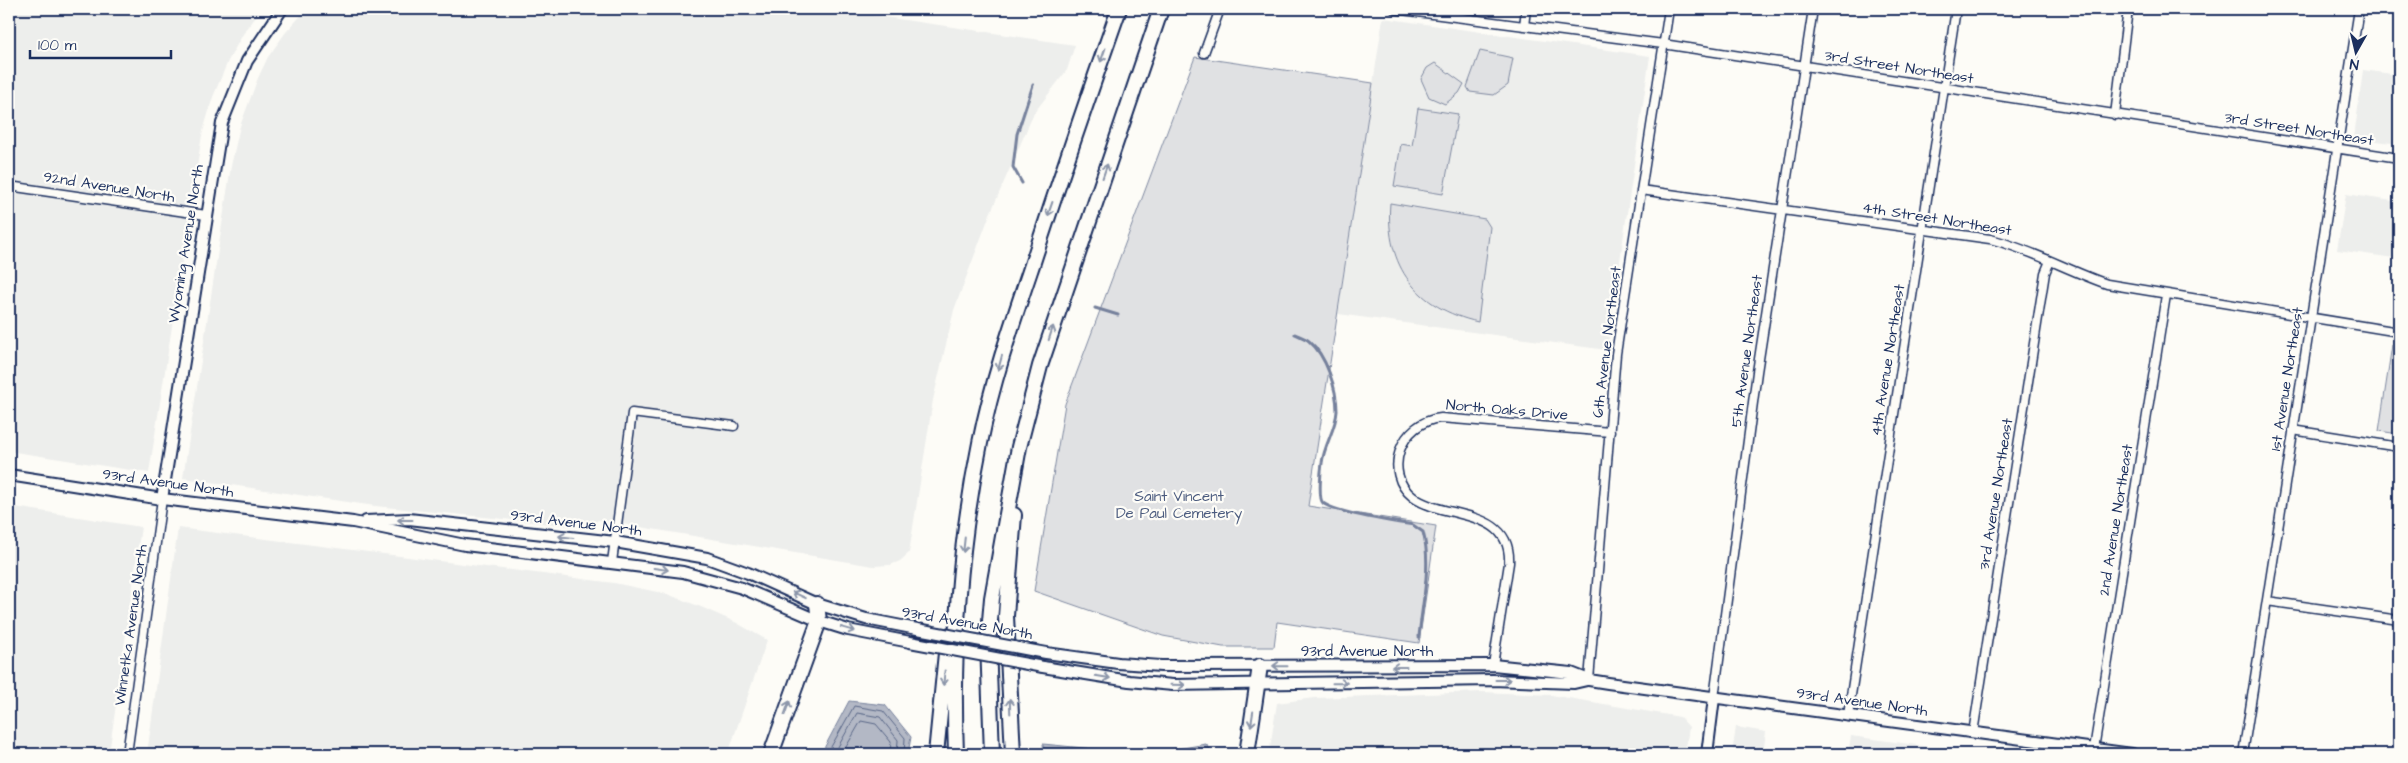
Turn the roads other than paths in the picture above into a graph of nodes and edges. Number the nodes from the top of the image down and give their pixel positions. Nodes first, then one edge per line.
1 (282, 9) edge
2 (1118, 9) edge
3 (1161, 9) edge
4 (1220, 9) edge
5 (1394, 9) edge
6 (1526, 9) edge
7 (1669, 9) edge
8 (1812, 9) edge
9 (1956, 9) edge
10 (2128, 9) edge
11 (2359, 9) edge
12 (1524, 26) junction
13 (1663, 44) junction
14 (1204, 53) dead end
15 (1804, 66) junction
16 (1944, 87) junction
17 (2115, 115) junction
18 (2336, 148) junction
19 (2399, 158) edge
20 (9, 186) edge
21 (1641, 190) junction
22 (1782, 209) junction
23 (206, 216) junction
24 (1922, 229) junction
25 (2050, 261) junction
26 (2166, 295) junction
27 (2311, 318) junction
28 (2399, 332) edge
29 (734, 426) dead end
30 (2293, 430) junction
31 (1610, 432) junction
32 (2399, 446) edge
33 (1019, 447) junction
34 (9, 475) edge
35 (162, 499) junction
36 (353, 522) junction
37 (615, 542) junction
38 (612, 562) junction
39 (959, 596) junction
40 (2267, 601) junction
41 (817, 604) junction
42 (820, 620) junction
43 (2399, 620) edge
44 (1493, 665) junction
45 (1260, 666) junction
46 (1588, 680) junction
47 (1258, 684) junction
48 (1714, 698) junction
49 (1848, 715) junction
50 (1973, 733) junction
51 (2094, 749) junction
52 (127, 754) edge
53 (771, 754) edge
54 (936, 754) edge
55 (956, 754) edge
56 (992, 754) edge
57 (1013, 754) edge
58 (1247, 754) edge
59 (1707, 754) edge
60 (2132, 754) edge
61 (2243, 754) edge

1 - 23 street, Wyoming Avenue North
2 -> 39 highway
33 -> 3 highway
4 - 14 street
5 - 12 street, 3rd Street Northeast
6 - 12 street
7 - 13 street, 6th Avenue Northeast
8 - 15 street, 5th Avenue Northeast
9 - 16 street, 4th Avenue Northeast
10 - 17 street
11 - 18 street, 1st Avenue Northeast
12 - 13 street, 3rd Street Northeast
13 - 15 street, 3rd Street Northeast
13 - 21 street, 6th Avenue Northeast
15 - 16 street, 3rd Street Northeast
15 - 22 street, 5th Avenue Northeast
16 - 17 street, 3rd Street Northeast
16 - 24 street, 4th Avenue Northeast
17 - 18 street, 3rd Street Northeast
18 - 19 street, 3rd Street Northeast
18 - 27 street, 1st Avenue Northeast
20 - 23 street, 92nd Avenue North
21 - 22 street, 4th Street Northeast
21 - 31 street, 6th Avenue Northeast
22 - 24 street, 4th Street Northeast
22 - 48 street, 5th Avenue Northeast
23 - 35 street, Wyoming Avenue North
24 - 25 street, 4th Street Northeast
24 - 49 street, 4th Avenue Northeast
25 - 26 street, 4th Street Northeast
25 - 50 street, 3rd Avenue Northeast
26 - 27 street, 4th Street Northeast
26 - 51 street, 2nd Avenue Northeast
27 - 28 street, 4th Street Northeast
27 - 30 street, 1st Avenue Northeast
29 - 37 street
30 - 32 street
30 - 40 street, 1st Avenue Northeast
31 - 44 street, North Oaks Drive
31 - 46 street, 6th Avenue Northeast
33 - 56 highway
57 -> 33 highway
34 - 35 street, 93rd Avenue North
35 - 36 street, 93rd Avenue North
35 - 52 street, Winnetka Avenue North
37 -> 36 street, 93rd Avenue North
36 - 38 street, 93rd Avenue North
37 - 38 street
41 -> 37 street, 93rd Avenue North
38 -> 42 street, 93rd Avenue North
39 -> 54 highway
39 - 55 highway
40 - 43 street
40 - 61 street, 1st Avenue Northeast
41 - 42 highway
41 - 45 street, 93rd Avenue North, bridge
42 -> 47 street, 93rd Avenue North, bridge
53 -> 42 highway
44 -> 45 street, 93rd Avenue North
44 - 46 street, 93rd Avenue North
45 - 47 highway
47 -> 46 street, 93rd Avenue North
46 - 48 street, 93rd Avenue North
47 -> 58 highway
48 - 49 street, 93rd Avenue North
48 - 59 street
49 - 50 street, 93rd Avenue North
50 - 51 street, 93rd Avenue North
51 - 60 street, 93rd Avenue North

